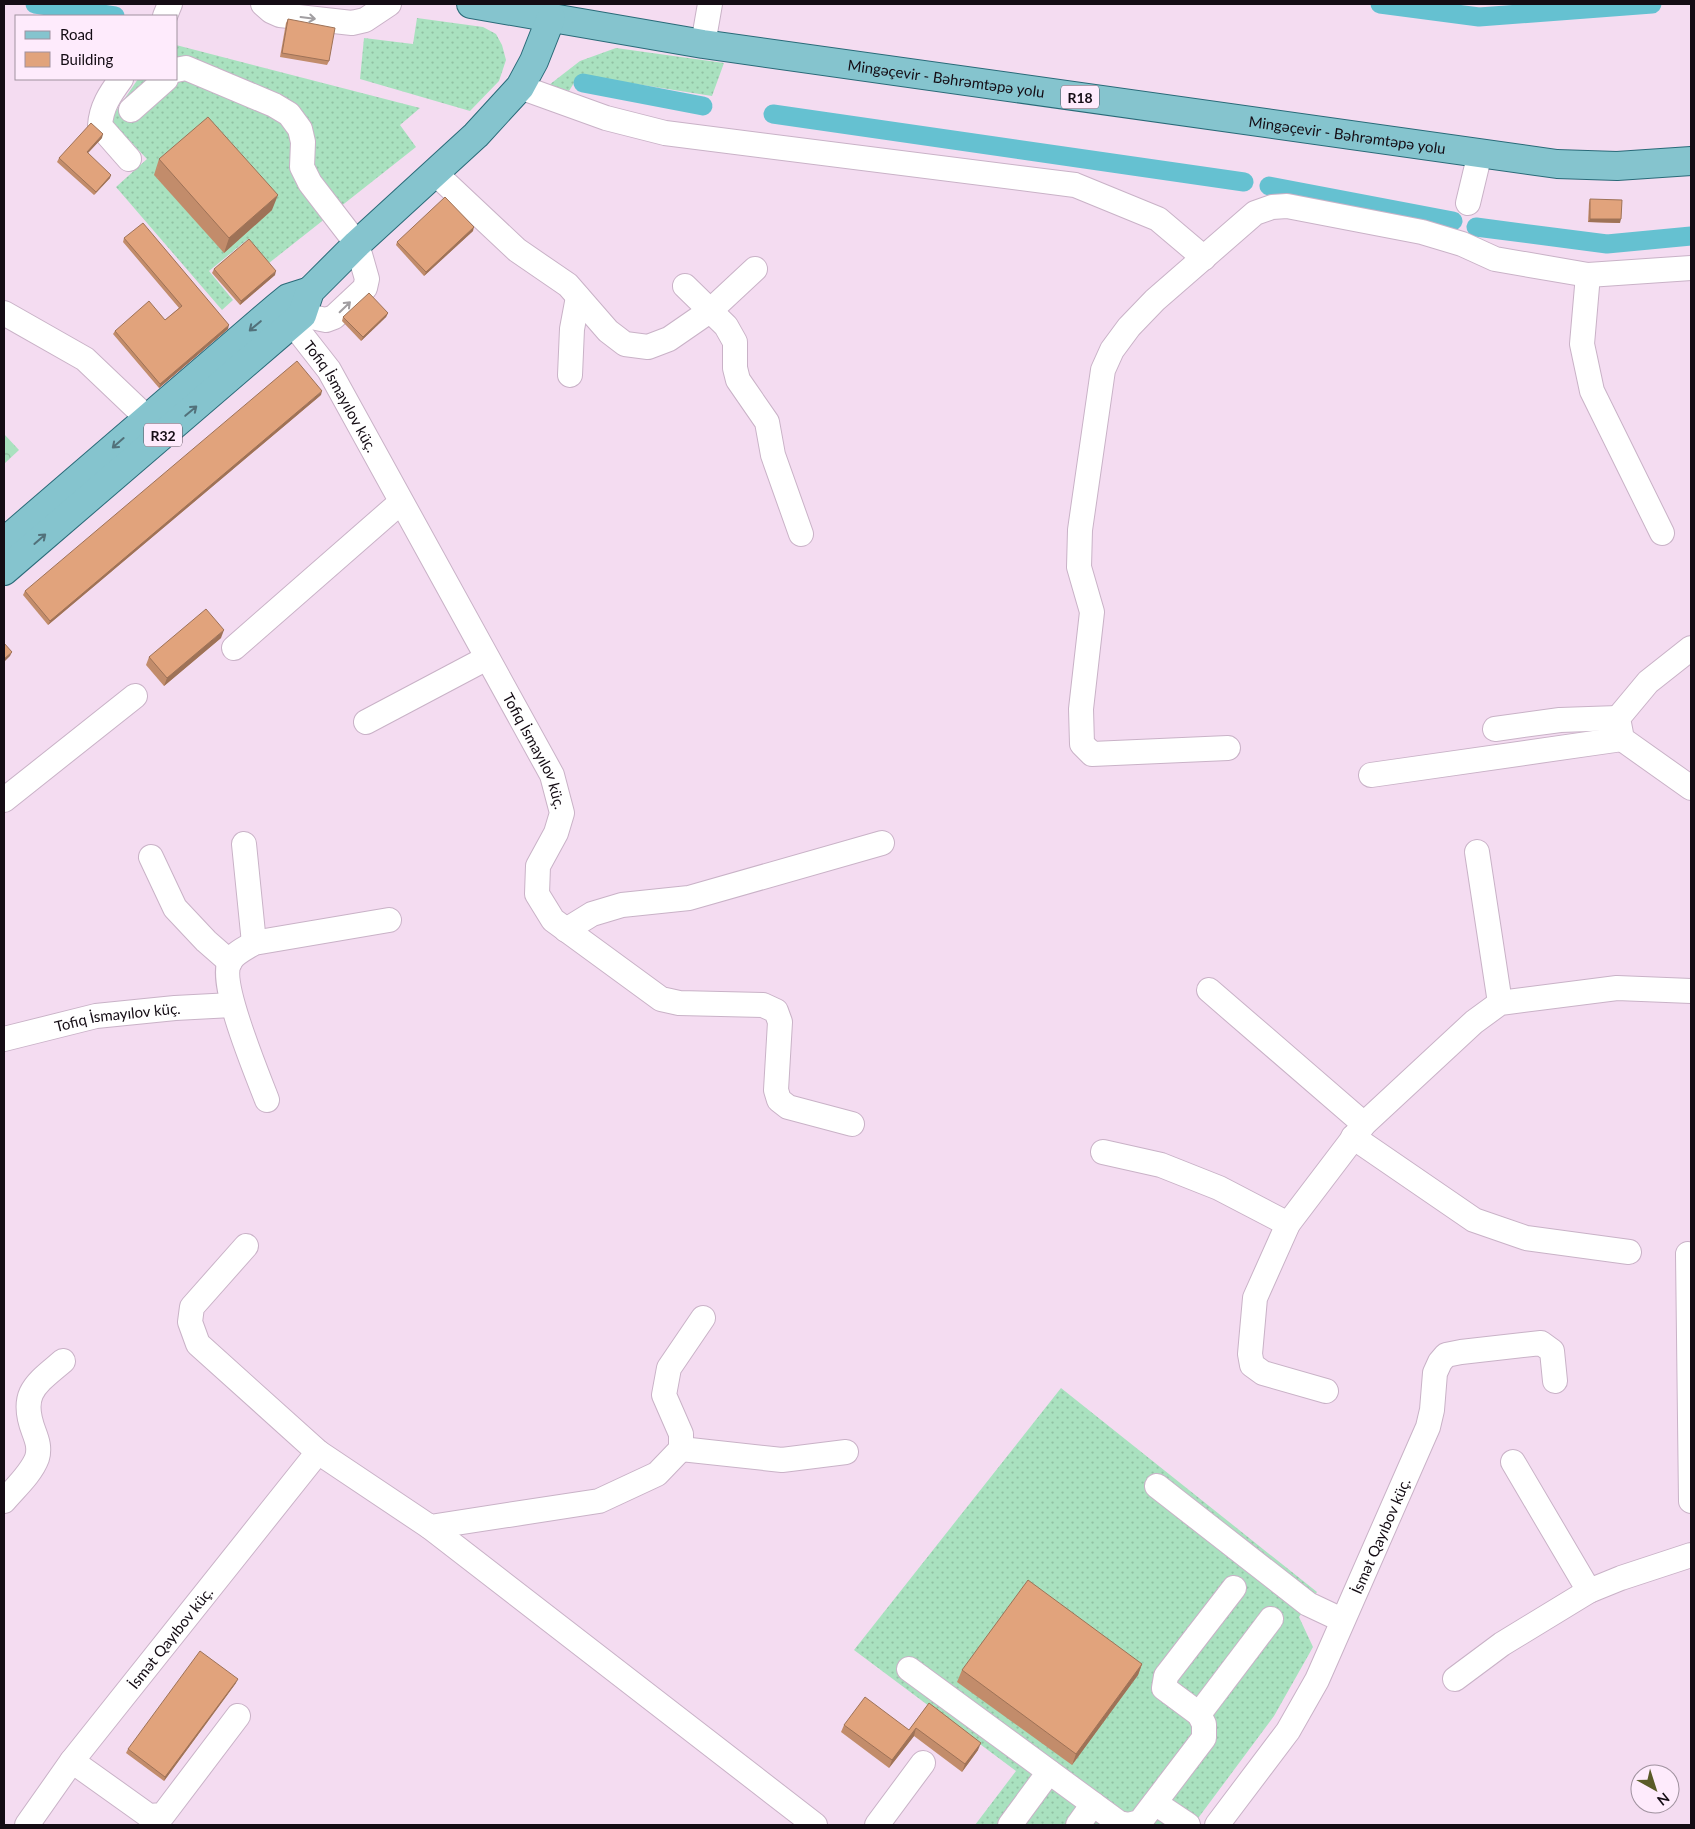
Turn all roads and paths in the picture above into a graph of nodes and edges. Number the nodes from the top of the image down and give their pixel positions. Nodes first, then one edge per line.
1 (263, 4) edge
2 (389, 4) edge
3 (471, 4) edge
4 (710, 4) edge
5 (551, 18) junction
6 (703, 44) junction
7 (178, 70) edge
8 (120, 80) edge
9 (165, 80) edge
10 (520, 87) junction
11 (131, 110) dead end
12 (1480, 153) junction
13 (129, 160) dead end
14 (1691, 161) edge
15 (435, 173) junction
16 (1468, 203) dead end
17 (357, 244) junction
18 (1204, 258) junction
19 (1691, 268) edge
20 (755, 269) dead end
21 (1588, 276) junction
22 (685, 286) dead end
23 (578, 297) junction
24 (296, 309) junction
25 (711, 310) junction
26 (4, 313) edge
27 (570, 375) dead end
28 (147, 418) junction
29 (401, 502) junction
30 (1662, 532) dead end
31 (801, 534) dead end
32 (4, 542) edge
33 (4, 572) edge
34 (234, 648) dead end
35 (1691, 648) edge
36 (487, 658) junction
37 (135, 696) dead end
38 (366, 722) dead end
39 (1620, 728) junction
40 (1495, 729) dead end
41 (1228, 748) dead end
42 (1371, 775) dead end
43 (1691, 788) edge
44 (4, 800) edge
45 (882, 843) dead end
46 (244, 844) dead end
47 (1477, 852) dead end
48 (151, 857) dead end
49 (389, 920) dead end
50 (566, 930) junction
51 (254, 943) junction
52 (230, 962) junction
53 (1209, 990) dead end
54 (1691, 991) edge
55 (1500, 1003) junction
56 (232, 1005) junction
57 (4, 1039) edge
58 (267, 1100) dead end
59 (852, 1124) dead end
60 (1359, 1131) junction
61 (1103, 1152) dead end
62 (1288, 1224) junction
63 (246, 1246) dead end
64 (1629, 1252) dead end
65 (1688, 1254) dead end
66 (703, 1318) dead end
67 (63, 1361) dead end
68 (1555, 1381) dead end
69 (1326, 1391) dead end
70 (681, 1450) junction
71 (318, 1452) junction
72 (846, 1452) dead end
73 (1513, 1462) dead end
74 (1157, 1486) dead end
75 (4, 1501) edge
76 (1691, 1501) edge
77 (430, 1527) junction
78 (1691, 1555) edge
79 (1234, 1588) dead end
80 (1589, 1590) junction
81 (1271, 1619) dead end
82 (1342, 1620) junction
83 (909, 1669) dead end
84 (1455, 1679) dead end
85 (1200, 1714) junction
86 (238, 1716) dead end
87 (72, 1760) junction
88 (922, 1763) dead end
89 (1049, 1772) junction
90 (1155, 1802) junction
91 (1093, 1804) junction
92 (1118, 1824) edge
93 (27, 1825) edge
94 (815, 1825) edge
95 (877, 1825) edge
96 (1010, 1825) edge
97 (1078, 1825) edge
98 (1188, 1825) edge
99 (1217, 1825) edge

1 -> 2 street
3 - 5 main road, Mingəçevir - Bəhrəmtəpə yolu / R18
4 - 6 street
5 - 6 main road, Mingəçevir - Bəhrəmtəpə yolu / R18
5 - 10 main road, R32
6 - 12 main road, Mingəçevir - Bəhrəmtəpə yolu / R18
7 - 17 street
8 - 13 street
9 - 11 street
10 - 15 main road, R32
10 - 18 street
12 - 14 main road, Mingəçevir - Bəhrəmtəpə yolu / R18
12 - 16 street
15 - 17 main road, R32
15 - 23 street
17 - 24 main road, R32
24 -> 17 street
18 - 21 street
18 - 41 street
19 - 21 street
20 - 25 street
21 - 30 street
22 - 25 street
23 - 25 street
23 - 27 street
24 -> 28 main road, R32
24 - 29 street, Tofiq İsmayılov küç.
33 -> 24 main road, R32
25 - 31 street
26 - 28 street
28 -> 32 main road, R32
29 - 34 street
29 - 36 street, Tofiq İsmayılov küç.
35 - 39 street
36 - 38 street
36 - 50 street, Tofiq İsmayılov küç.
37 - 44 street
39 - 40 street
39 - 42 street
39 - 43 street
45 - 50 street
46 - 51 street
47 - 55 street
48 - 52 street
49 - 51 street
50 - 59 street, Tofiq İsmayılov küç.
51 - 52 street
52 - 56 street
53 - 60 street
54 - 55 street
55 - 60 street
56 - 57 street, Tofiq İsmayılov küç.
56 - 58 street
60 - 62 street
60 - 64 street
61 - 62 street
62 - 69 street
63 - 71 street
65 - 76 street
66 - 70 street
67 - 75 street
68 - 82 street, İsmət Qayıbov küç.
70 - 72 street
70 - 77 street
71 - 77 street
71 - 87 street, İsmət Qayıbov küç.
73 - 80 street
74 - 82 street
77 - 94 street
78 - 80 street
79 - 85 street
80 - 84 street
81 - 85 street
82 - 99 street, İsmət Qayıbov küç.
83 - 89 street
85 - 90 street
86 - 87 street
87 - 93 street, İsmət Qayıbov küç.
88 - 95 street
89 - 91 street
89 - 96 street
90 - 92 street
90 - 98 street
91 - 92 street
91 - 97 street

